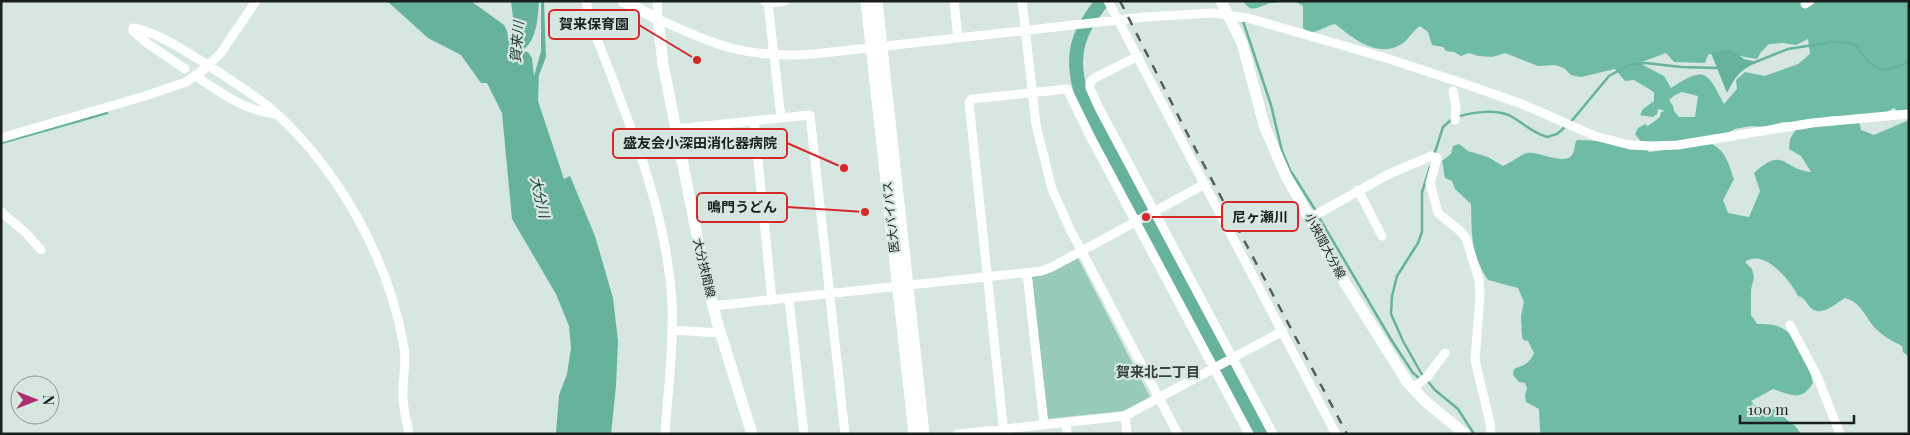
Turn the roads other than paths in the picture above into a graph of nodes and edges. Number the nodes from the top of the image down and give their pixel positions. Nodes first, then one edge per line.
1 (256, 1) edge
2 (586, 1) edge
3 (623, 1) edge
4 (657, 1) edge
5 (786, 1) edge
6 (866, 1) edge
7 (877, 1) edge
8 (954, 1) edge
9 (1022, 1) edge
10 (1221, 1) edge
11 (766, 2) edge
12 (1110, 4) edge
13 (1228, 14) junction
14 (658, 19) junction
15 (1119, 20) junction
16 (1025, 31) junction
17 (958, 38) junction
18 (877, 47) junction
19 (774, 56) junction
20 (1138, 56) junction
21 (210, 65) junction
22 (185, 69) dead end
23 (200, 79) dead end
24 (1453, 91) dead end
25 (1032, 92) junction
26 (277, 114) junction
27 (1909, 114) edge
28 (781, 118) junction
29 (1455, 120) dead end
30 (754, 121) junction
31 (676, 129) junction
32 (1, 138) edge
33 (1205, 184) junction
34 (1358, 190) junction
35 (1154, 211) junction
36 (1, 212) edge
37 (1310, 218) junction
38 (1136, 221) junction
39 (1382, 236) dead end
40 (41, 250) dead end
41 (1082, 251) junction
42 (1027, 273) junction
43 (987, 277) junction
44 (903, 286) junction
45 (829, 294) junction
46 (789, 298) junction
47 (772, 300) junction
48 (713, 306) junction
49 (1790, 325) dead end
50 (672, 330) junction
51 (1283, 331) junction
52 (720, 333) junction
53 (1445, 353) dead end
54 (1233, 358) junction
55 (1213, 368) junction
56 (1415, 386) junction
57 (1159, 397) junction
58 (1125, 416) junction
59 (1066, 422) junction
60 (1044, 424) junction
61 (1004, 431) edge
62 (1492, 433) edge
63 (409, 434) edge
64 (664, 434) edge
65 (752, 434) edge
66 (804, 434) edge
67 (845, 434) edge
68 (914, 434) edge
69 (924, 434) edge
70 (957, 434) edge
71 (1067, 434) edge
72 (1127, 434) edge
73 (1178, 434) edge
74 (1248, 434) edge
75 (1273, 434) edge
76 (1336, 434) edge
77 (1465, 434) edge
78 (1840, 434) edge

1 - 21 street
2 - 50 street
3 - 14 main road
4 - 14 street
5 - 11 street
6 - 18 main road, 医大バイパス
7 - 18 main road, 医大バイパス
8 - 17 street
9 - 16 street
10 - 13 main road, 小挾間大分線
11 - 19 street
12 - 15 street
13 - 15 street
13 - 27 street
13 - 37 main road, 小挾間大分線
14 - 19 street
14 - 31 main road, 大分挾間線
15 - 16 street
15 - 20 street
16 - 17 street
16 - 25 street
17 - 18 street
18 - 19 street
18 - 44 main road, 医大バイパス
19 - 28 street
20 - 33 street
20 - 35 street
21 - 22 street
21 - 26 street
21 - 32 street
23 - 26 street
24 - 29 street
25 - 38 street
25 - 41 street
25 - 43 street
26 - 63 street
28 - 30 street
28 - 45 street
30 - 31 street
30 - 47 street
31 - 48 main road, 大分挾間線
33 - 35 street
33 - 51 street
34 - 37 street
34 - 39 street
34 - 62 street
35 - 38 street
35 - 54 street
36 - 40 street
37 - 56 main road, 小挾間大分線
38 - 41 street
38 - 55 street
41 - 42 street
41 - 57 street
42 - 43 street
42 - 60 street
43 - 44 street
43 - 61 street
44 - 45 street
44 - 68 main road, 医大バイパス
44 - 69 main road, 医大バイパス
45 - 46 street
45 - 67 street
46 - 47 street
46 - 66 street
47 - 48 street
48 - 52 main road, 大分挾間線
49 - 78 street
50 - 52 street
50 - 64 street
51 - 54 street
51 - 76 street
52 - 65 main road, 大分挾間線
53 - 56 street
54 - 55 street
54 - 75 street
55 - 57 street
55 - 74 street
56 - 77 main road, 小挾間大分線
57 - 58 street
57 - 73 street
58 - 59 street
58 - 72 street
59 - 60 street
59 - 71 street
60 - 61 street
61 - 70 street

